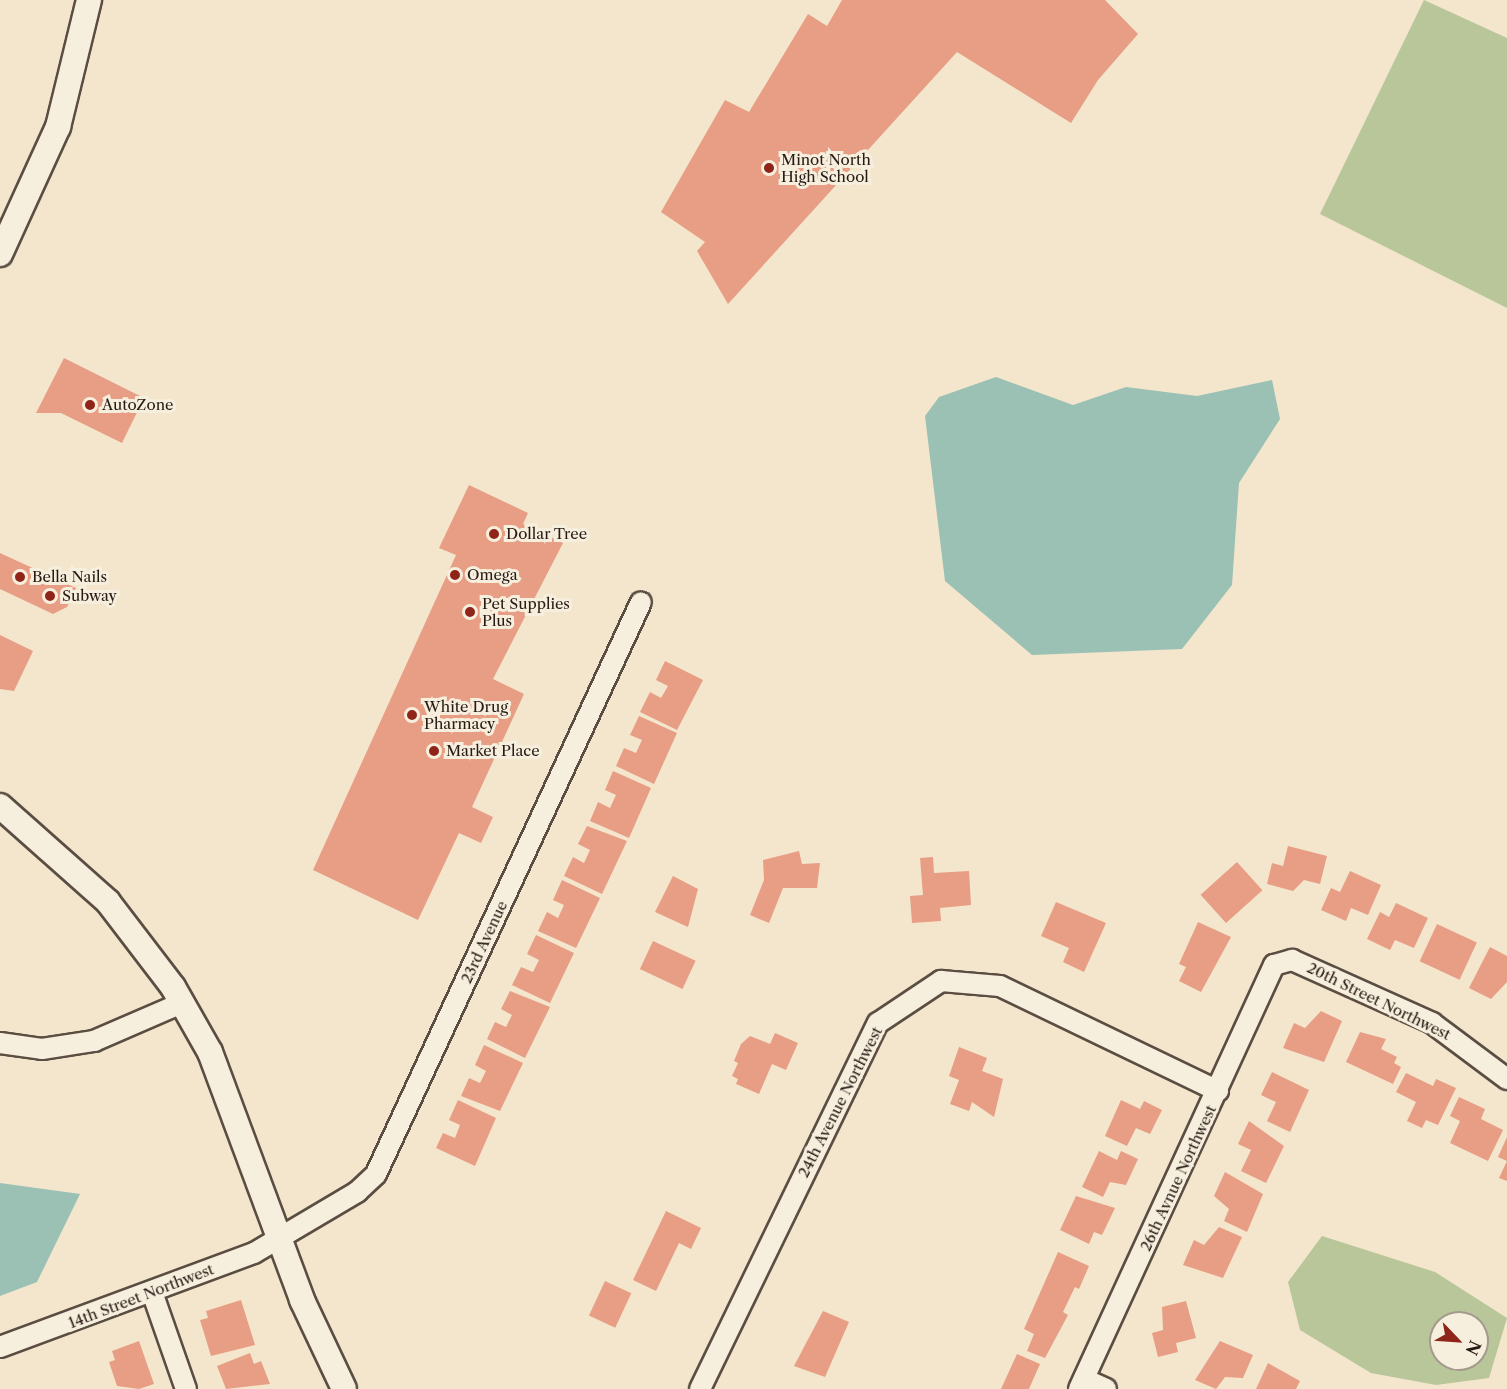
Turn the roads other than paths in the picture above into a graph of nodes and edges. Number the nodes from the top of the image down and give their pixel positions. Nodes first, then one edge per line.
1 (88, 0) edge
2 (0, 254) edge
3 (641, 602) dead end
4 (0, 806) edge
5 (1274, 965) joint
6 (182, 1003) junction
7 (0, 1043) edge
8 (1507, 1078) edge
9 (1218, 1091) junction
10 (280, 1240) junction
11 (152, 1292) junction
12 (0, 1347) edge
13 (1081, 1384) edge
14 (186, 1389) edge
15 (344, 1389) edge
16 (700, 1389) edge
17 (1106, 1389) edge

1 - 2 street
3 - 10 street, 23rd Avenue
4 - 6 street
5 - 8 street, 20th Street Northwest
5 - 9 street, 26th Avnue Northwest
6 - 7 street
6 - 10 street
9 - 13 street, 26th Avnue Northwest
9 - 16 street, 24th Avenue Northwest
10 - 11 street, 14th Street Northwest
10 - 15 street
11 - 12 street, 14th Street Northwest
11 - 14 street
13 - 17 street

